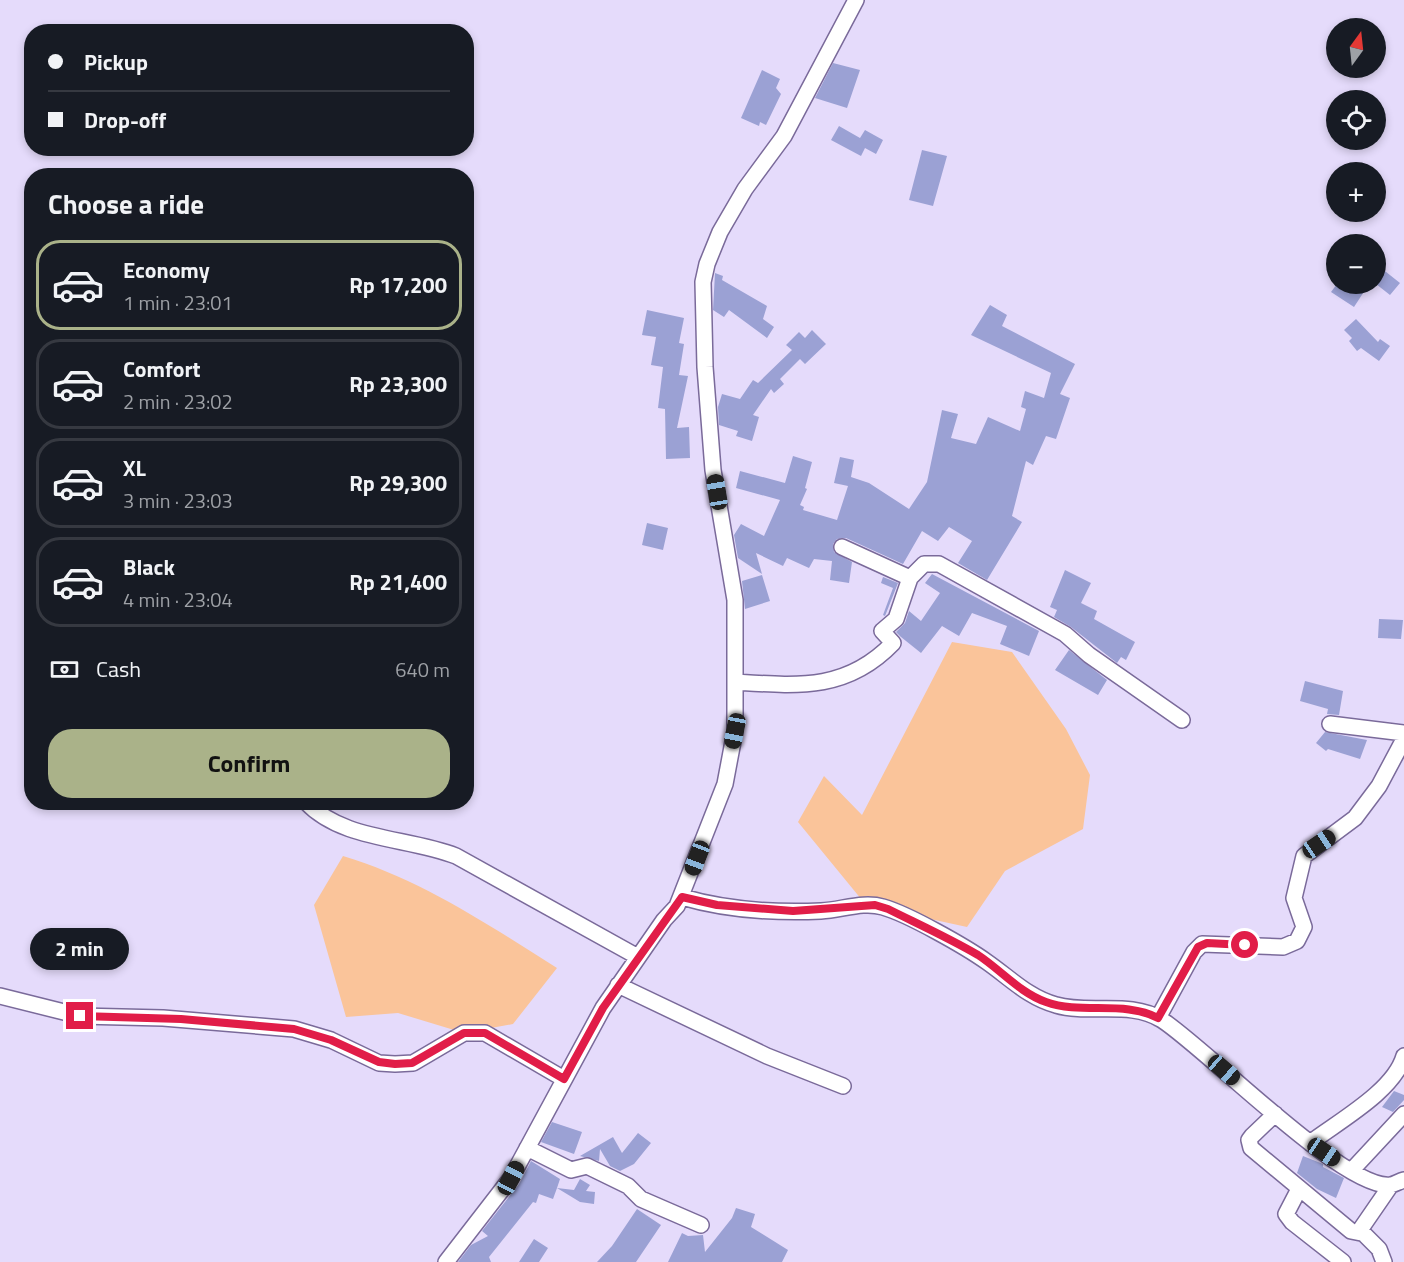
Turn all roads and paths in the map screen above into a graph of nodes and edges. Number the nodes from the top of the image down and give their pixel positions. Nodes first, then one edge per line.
1 (856, 0) edge
2 (842, 547) dead end
3 (910, 578) junction
4 (736, 682) junction
5 (1182, 720) dead end
6 (1330, 724) dead end
7 (1404, 733) edge
8 (1404, 739) edge
9 (314, 810) edge
10 (682, 897) junction
11 (638, 957) junction
12 (618, 985) junction
13 (0, 996) edge
14 (1158, 1018) junction
15 (1404, 1056) edge
16 (564, 1079) junction
17 (843, 1086) dead end
18 (1275, 1114) junction
19 (1404, 1114) edge
20 (1310, 1143) junction
21 (527, 1148) junction
22 (1352, 1170) junction
23 (1397, 1182) edge
24 (1299, 1188) junction
25 (701, 1225) dead end
26 (1361, 1233) junction
27 (446, 1262) edge
28 (1343, 1262) edge
29 (1384, 1262) edge

1 - 4 street
2 - 3 street
3 - 4 street
3 - 5 street
4 - 10 street
6 - 7 street
8 - 14 street
9 - 11 street
10 - 11 street
10 - 14 street
11 - 12 street
12 - 16 street
12 - 17 street
13 - 16 street
14 - 18 street
15 - 20 street
16 - 21 street
18 - 20 street
18 - 24 street
19 - 22 street
20 - 22 street
21 - 25 street
21 - 27 street
22 - 23 street
23 - 26 street
24 - 26 street
24 - 28 street
26 - 29 street

